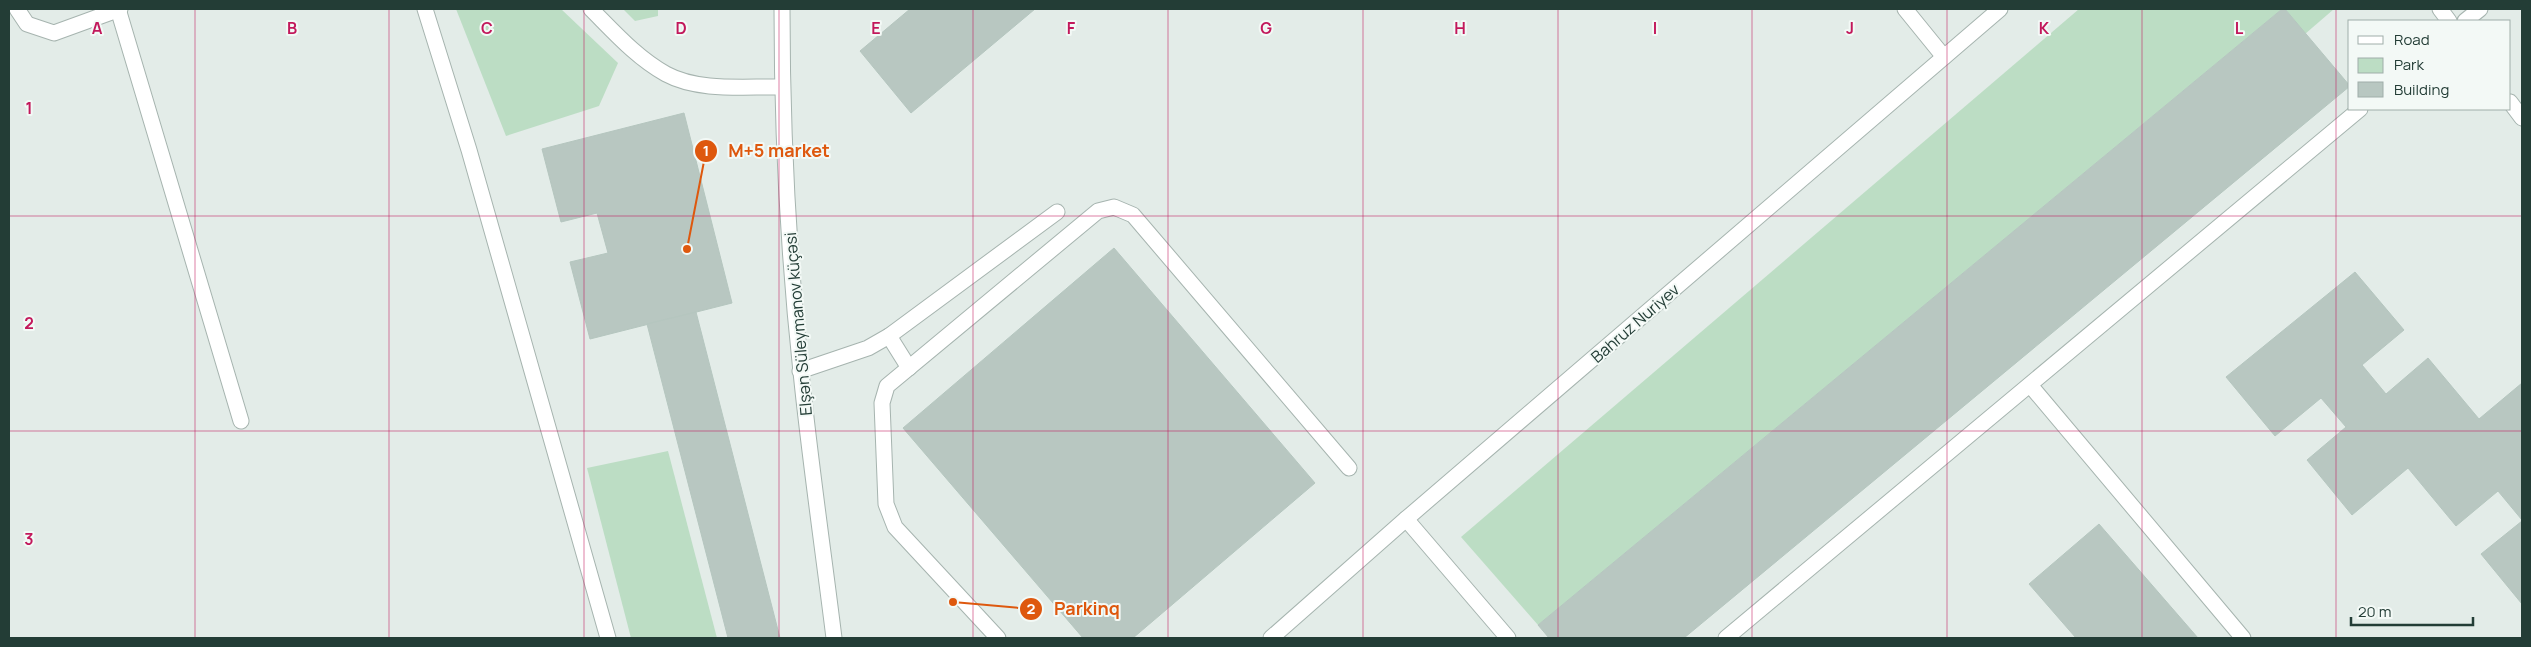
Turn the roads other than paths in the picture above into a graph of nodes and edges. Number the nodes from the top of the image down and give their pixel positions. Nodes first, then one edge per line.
1 (16, 9) edge
2 (119, 9) edge
3 (424, 9) edge
4 (592, 9) edge
5 (782, 9) edge
6 (1905, 9) edge
7 (2000, 9) edge
8 (2440, 9) edge
9 (2480, 9) edge
10 (2448, 20) edge
11 (2466, 20) edge
12 (1944, 57) junction
13 (782, 87) junction
14 (2511, 103) edge
15 (2359, 110) edge
16 (2522, 118) edge
17 (1057, 212) dead end
18 (889, 336) junction
19 (909, 368) junction
20 (800, 371) junction
21 (2030, 385) junction
22 (241, 421) dead end
23 (1349, 468) dead end
24 (1406, 519) junction
25 (608, 638) edge
26 (834, 638) edge
27 (998, 638) edge
28 (1271, 638) edge
29 (1508, 638) edge
30 (1726, 638) edge
31 (2243, 638) edge

1 - 2 street
2 - 22 street
3 - 25 street
4 - 13 street
5 - 13 street, Elşən Süleymanov küçəsi
6 - 12 street
7 - 12 street, Bahruz Nuriyev
8 - 10 street
9 - 11 street
12 - 24 street, Bahruz Nuriyev
13 - 20 street, Elşən Süleymanov küçəsi
14 - 16 street
15 - 21 street
17 - 18 street
18 - 19 street
18 - 20 street
19 - 23 street
19 - 27 street
20 - 26 street, Elşən Süleymanov küçəsi
21 - 30 street
21 - 31 street
24 - 28 street, Bahruz Nuriyev
24 - 29 street

